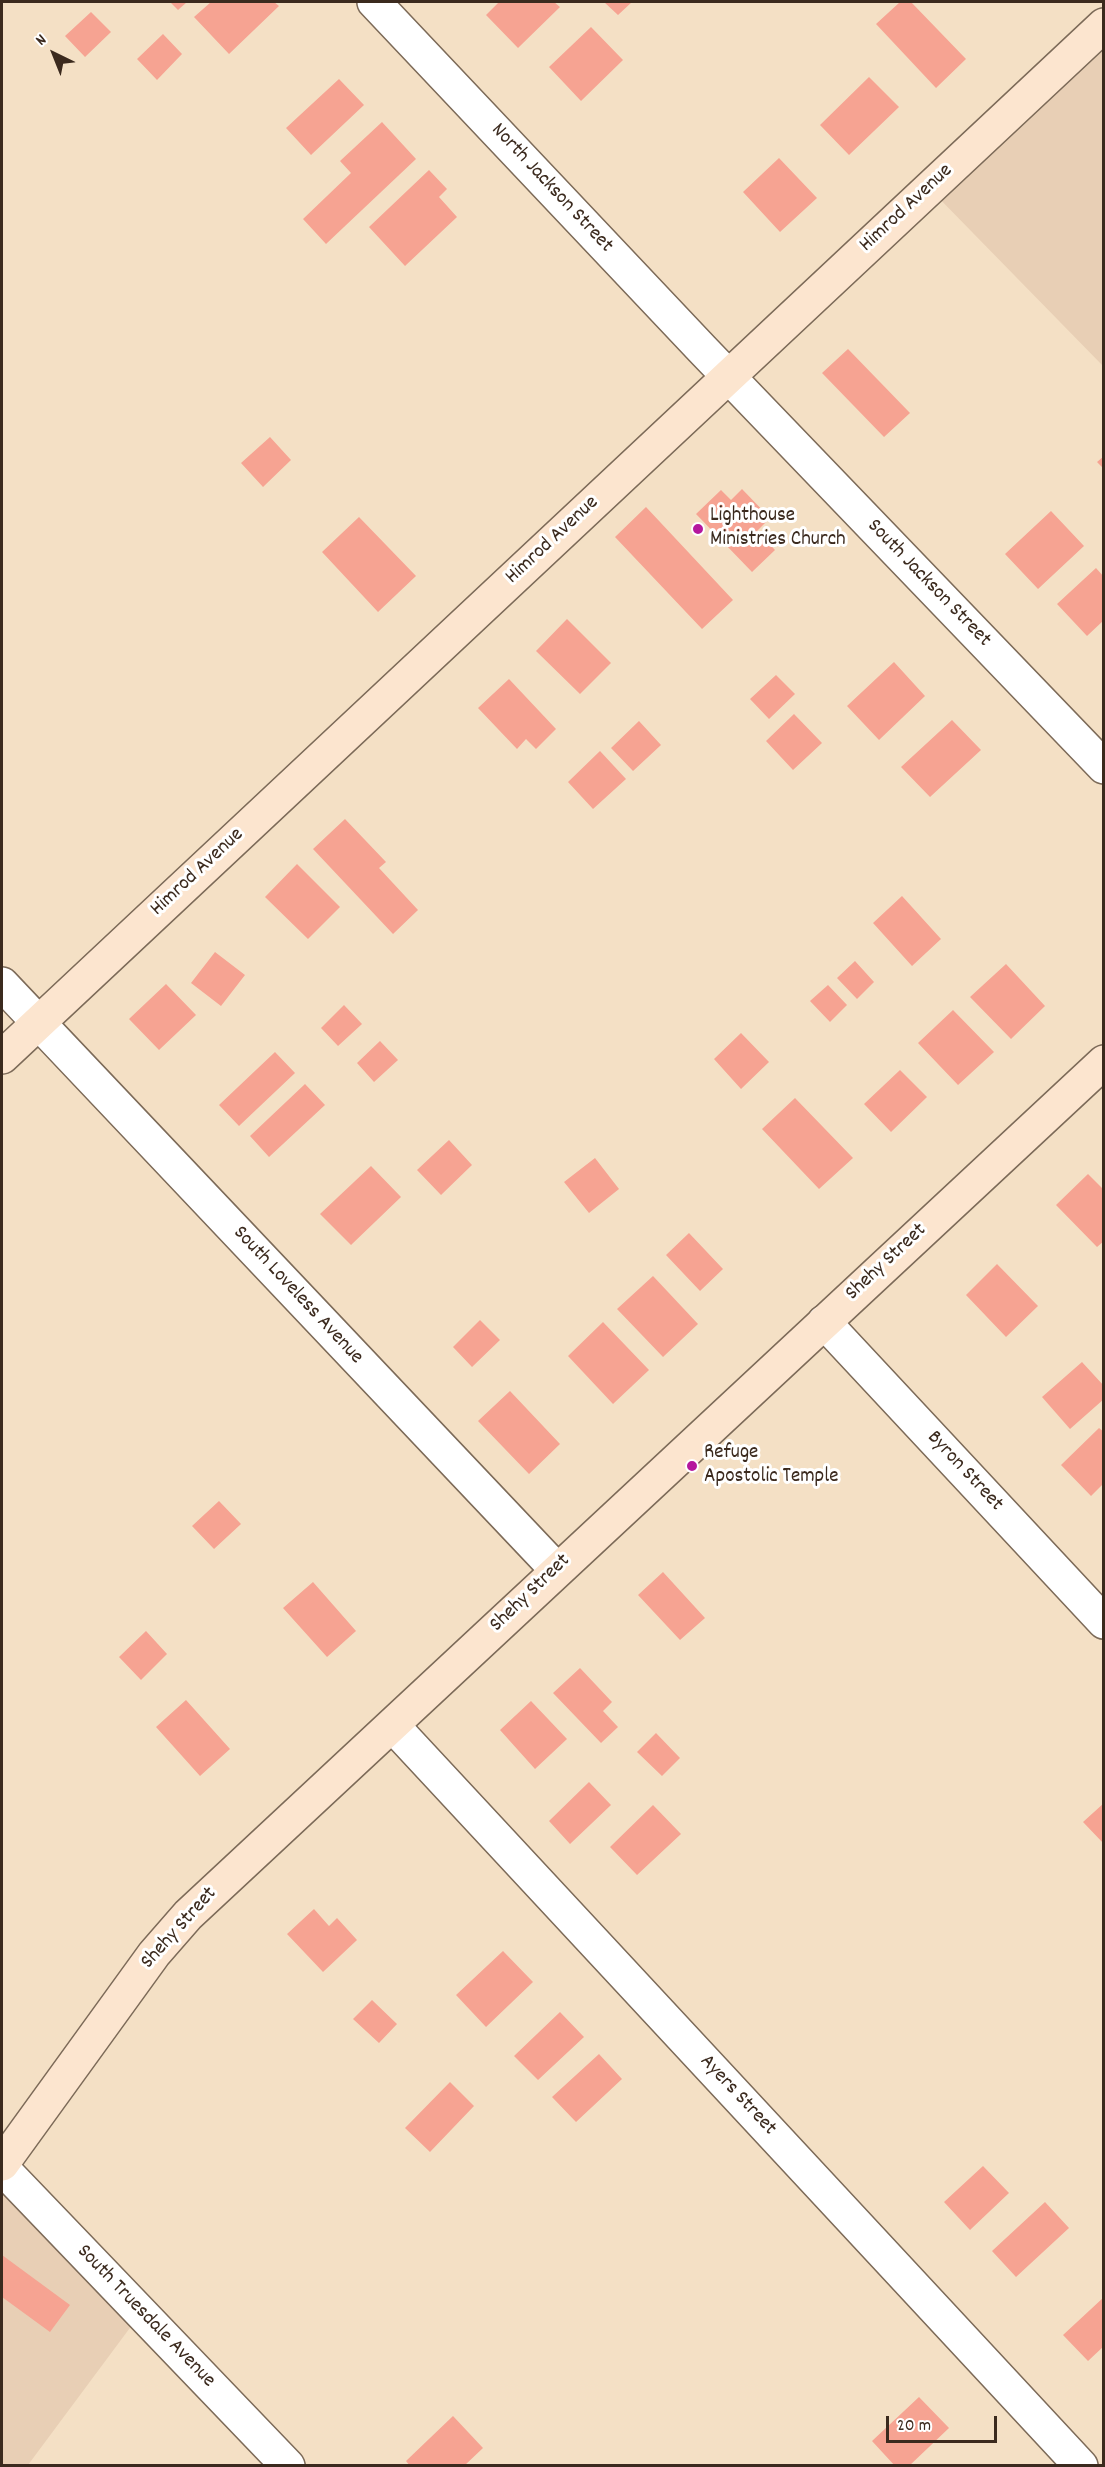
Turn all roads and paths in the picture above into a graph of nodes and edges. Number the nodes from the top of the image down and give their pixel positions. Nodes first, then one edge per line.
1 (374, 2) edge
2 (1104, 25) edge
3 (728, 376) junction
4 (1104, 766) edge
5 (2, 984) edge
6 (38, 1022) junction
7 (2, 1057) edge
8 (1104, 1062) edge
9 (824, 1322) junction
10 (556, 1569) junction
11 (1104, 1622) edge
12 (393, 1726) junction
13 (2, 2166) edge
14 (288, 2466) edge
15 (1081, 2466) edge

1 - 3 street, North Jackson Street
2 - 3 street, Himrod Avenue
3 - 4 street, South Jackson Street
3 - 6 street, Himrod Avenue
5 - 6 street, South Loveless Avenue
6 - 7 street, Himrod Avenue
6 - 10 street, South Loveless Avenue
8 - 9 street, Shehy Street
9 - 10 street, Shehy Street
9 - 11 street, Byron Street
10 - 12 street, Shehy Street
12 - 13 street, Shehy Street
12 - 15 street, Ayers Street
13 - 14 street, South Truesdale Avenue

